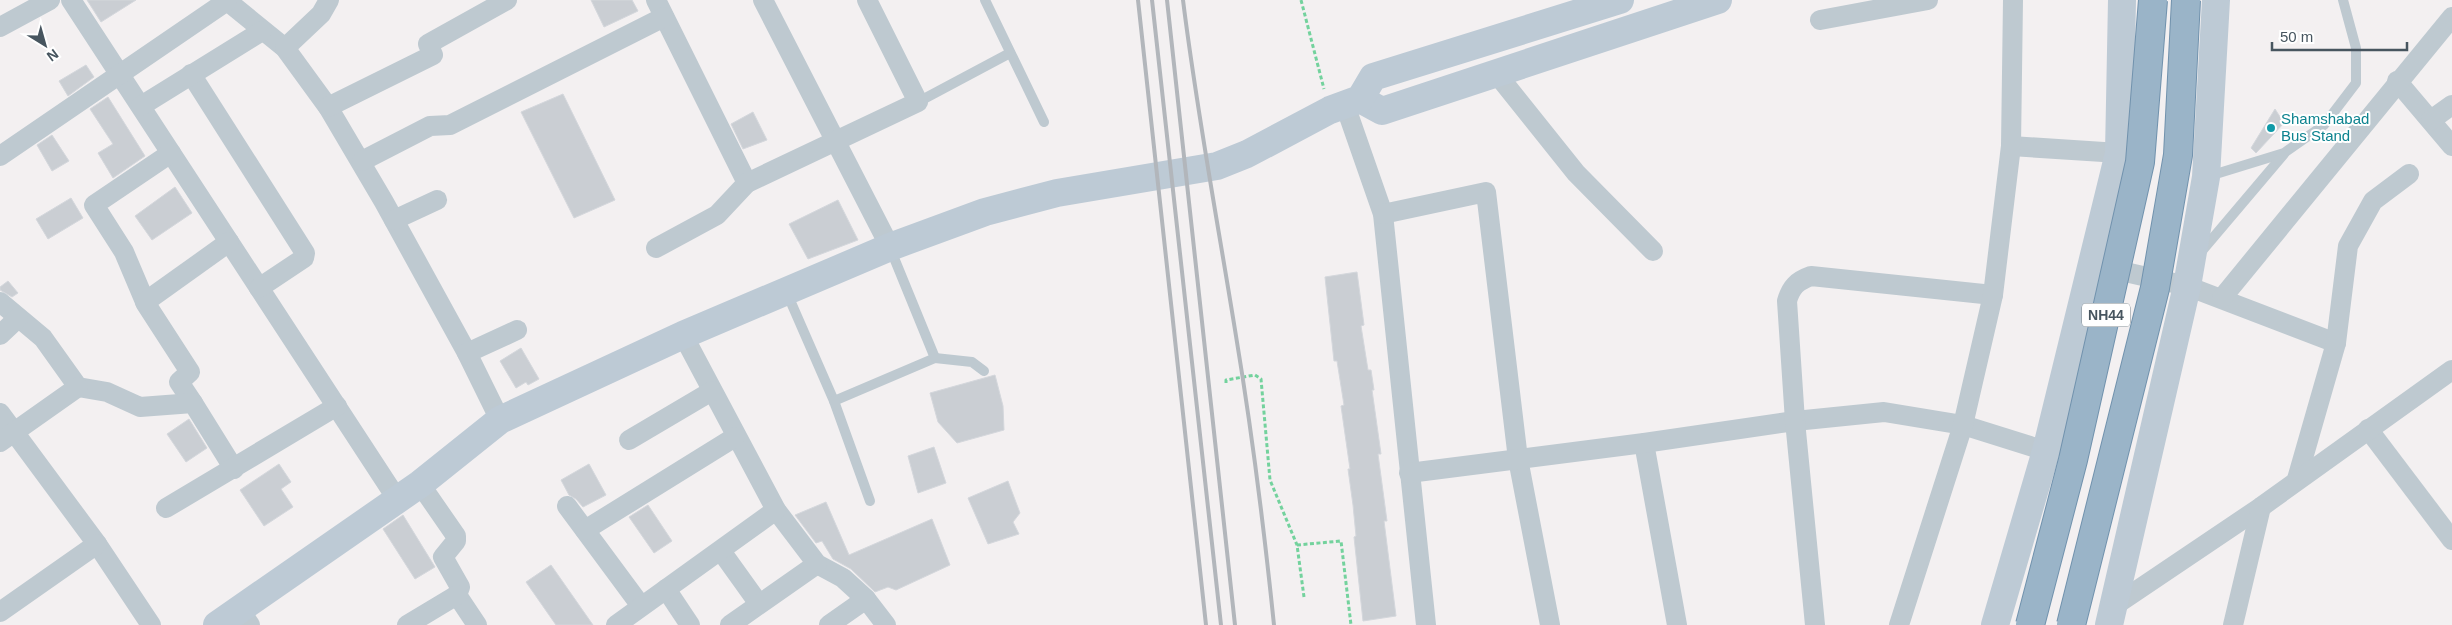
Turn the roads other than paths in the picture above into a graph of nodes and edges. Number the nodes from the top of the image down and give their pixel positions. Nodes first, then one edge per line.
1 (50, 0) edge
2 (70, 0) edge
3 (329, 0) edge
4 (507, 0) edge
5 (764, 0) edge
6 (867, 0) edge
7 (985, 0) edge
8 (1620, 0) edge
9 (1718, 0) edge
10 (1928, 0) edge
11 (2013, 0) edge
12 (2122, 0) edge
13 (2153, 0) edge
14 (2186, 0) edge
15 (2216, 0) edge
16 (2343, 0) edge
17 (226, 1) edge
18 (1870, 5) edge
19 (660, 8) edge
20 (2452, 17) edge
21 (1820, 20) dead end
22 (0, 27) edge
23 (262, 31) junction
24 (285, 48) junction
25 (1010, 53) junction
26 (119, 73) junction
27 (1496, 73) junction
28 (190, 74) junction
29 (2398, 81) junction
30 (918, 102) junction
31 (1345, 104) junction
32 (2452, 105) edge
33 (140, 106) junction
34 (328, 107) junction
35 (2432, 120) junction
36 (1044, 122) dead end
37 (835, 142) junction
38 (2011, 146) junction
39 (2452, 146) edge
40 (171, 153) junction
41 (2119, 153) junction
42 (2284, 153) junction
43 (0, 156) edge
44 (362, 161) junction
45 (2409, 174) dead end
46 (2206, 177) junction
47 (746, 183) junction
48 (437, 200) dead end
49 (1383, 214) junction
50 (394, 220) junction
51 (229, 242) junction
52 (890, 247) junction
53 (656, 248) dead end
54 (1653, 251) dead end
55 (2092, 265) junction
56 (2188, 275) junction
57 (259, 288) junction
58 (786, 290) junction
59 (1993, 295) junction
60 (2222, 298) junction
61 (0, 302) edge
62 (145, 302) junction
63 (18, 318) junction
64 (517, 330) dead end
65 (0, 335) edge
66 (683, 335) junction
67 (2336, 343) junction
68 (467, 353) junction
69 (935, 358) junction
70 (2452, 370) edge
71 (984, 371) dead end
72 (78, 387) junction
73 (712, 391) junction
74 (834, 401) junction
75 (193, 403) junction
76 (337, 406) junction
77 (0, 413) edge
78 (500, 420) junction
79 (1795, 421) junction
80 (1963, 425) junction
81 (2368, 429) junction
82 (7, 437) edge
83 (735, 437) junction
84 (629, 440) dead end
85 (1644, 443) junction
86 (2046, 451) junction
87 (1518, 459) junction
88 (234, 469) junction
89 (1409, 473) junction
90 (2297, 479) junction
91 (420, 484) junction
92 (397, 499) junction
93 (870, 501) dead end
94 (567, 506) dead end
95 (2261, 507) junction
96 (166, 508) dead end
97 (776, 510) junction
98 (585, 530) junction
99 (2452, 540) edge
100 (97, 544) junction
101 (721, 551) junction
102 (817, 564) junction
103 (666, 589) junction
104 (457, 595) junction
105 (754, 596) dead end
106 (866, 599) junction
107 (641, 606) junction
108 (0, 612) edge
109 (2111, 616) edge
110 (245, 617) edge
111 (414, 623) edge
112 (150, 625) edge
113 (217, 625) edge
114 (477, 625) edge
115 (616, 625) edge
116 (690, 625) edge
117 (730, 625) edge
118 (829, 625) edge
119 (886, 625) edge
120 (1426, 625) edge
121 (1550, 625) edge
122 (1677, 625) edge
123 (1815, 625) edge
124 (1899, 625) edge
125 (1995, 625) edge
126 (2030, 625) edge
127 (2071, 625) edge
128 (2233, 625) edge

1 - 22 street
2 - 26 street
3 - 24 street
4 - 34 street
5 - 37 street
6 - 30 street
7 - 25 lane
8 - 31 main road
9 - 27 main road
10 - 18 street
11 - 38 street
12 - 41 main road
13 - 126 highway, NH44, bridge
14 - 127 highway, NH44, bridge
15 - 46 main road
16 - 42 lane
17 - 23 street
17 - 26 street
18 - 21 street
19 - 44 street
19 - 47 street
20 - 29 street
23 - 24 street
23 - 28 street
24 - 34 street
25 - 30 lane
25 - 36 lane
26 - 33 street
26 - 43 street
27 - 31 main road
27 - 54 street
28 - 33 street
28 - 57 street
29 - 35 street
29 - 60 street
30 - 37 street
31 - 49 street
31 - 52 main road
32 - 35 street
33 - 40 street
34 - 44 street
35 - 39 street
37 - 47 street
37 - 52 street
38 - 41 street
38 - 59 street
40 - 51 street
40 - 62 street
41 - 55 main road
42 - 46 lane
42 - 56 lane
44 - 50 street
45 - 67 street
46 - 56 main road
47 - 53 street
48 - 50 street
49 - 87 street
49 - 89 street
50 - 68 street
51 - 57 street
51 - 62 street
52 - 58 main road
52 - 69 lane
55 - 56 street
55 - 86 main road
56 - 60 street
56 - 109 main road
57 - 76 street
58 - 66 main road
58 - 74 lane
59 - 79 street
59 - 80 street
60 - 67 street
61 - 63 street
62 - 75 street
63 - 65 street
63 - 72 street
64 - 68 street
66 - 73 street
66 - 78 main road
67 - 90 street
68 - 78 street
69 - 71 lane
69 - 74 lane
70 - 81 street
72 - 75 street
72 - 82 street
73 - 83 street
73 - 84 street
74 - 93 lane
75 - 88 street
76 - 88 street
76 - 92 street
77 - 82 street
78 - 91 main road
79 - 80 street
79 - 85 street
79 - 123 street
80 - 86 street
80 - 124 street
81 - 90 street
81 - 99 street
82 - 100 street
83 - 97 street
83 - 98 street
85 - 87 street
85 - 122 street
86 - 125 main road
87 - 89 street
87 - 121 street
88 - 96 street
89 - 120 street
90 - 95 street
91 - 92 main road
91 - 104 street
92 - 110 main road
94 - 98 street
95 - 109 street
95 - 128 street
97 - 101 street
97 - 102 street
98 - 107 street
100 - 108 street
100 - 112 street
101 - 103 street
101 - 105 street
102 - 106 street
102 - 117 street
103 - 107 street
103 - 116 street
104 - 111 street
104 - 114 street
106 - 118 street
106 - 119 street
107 - 115 street
110 - 113 main road

